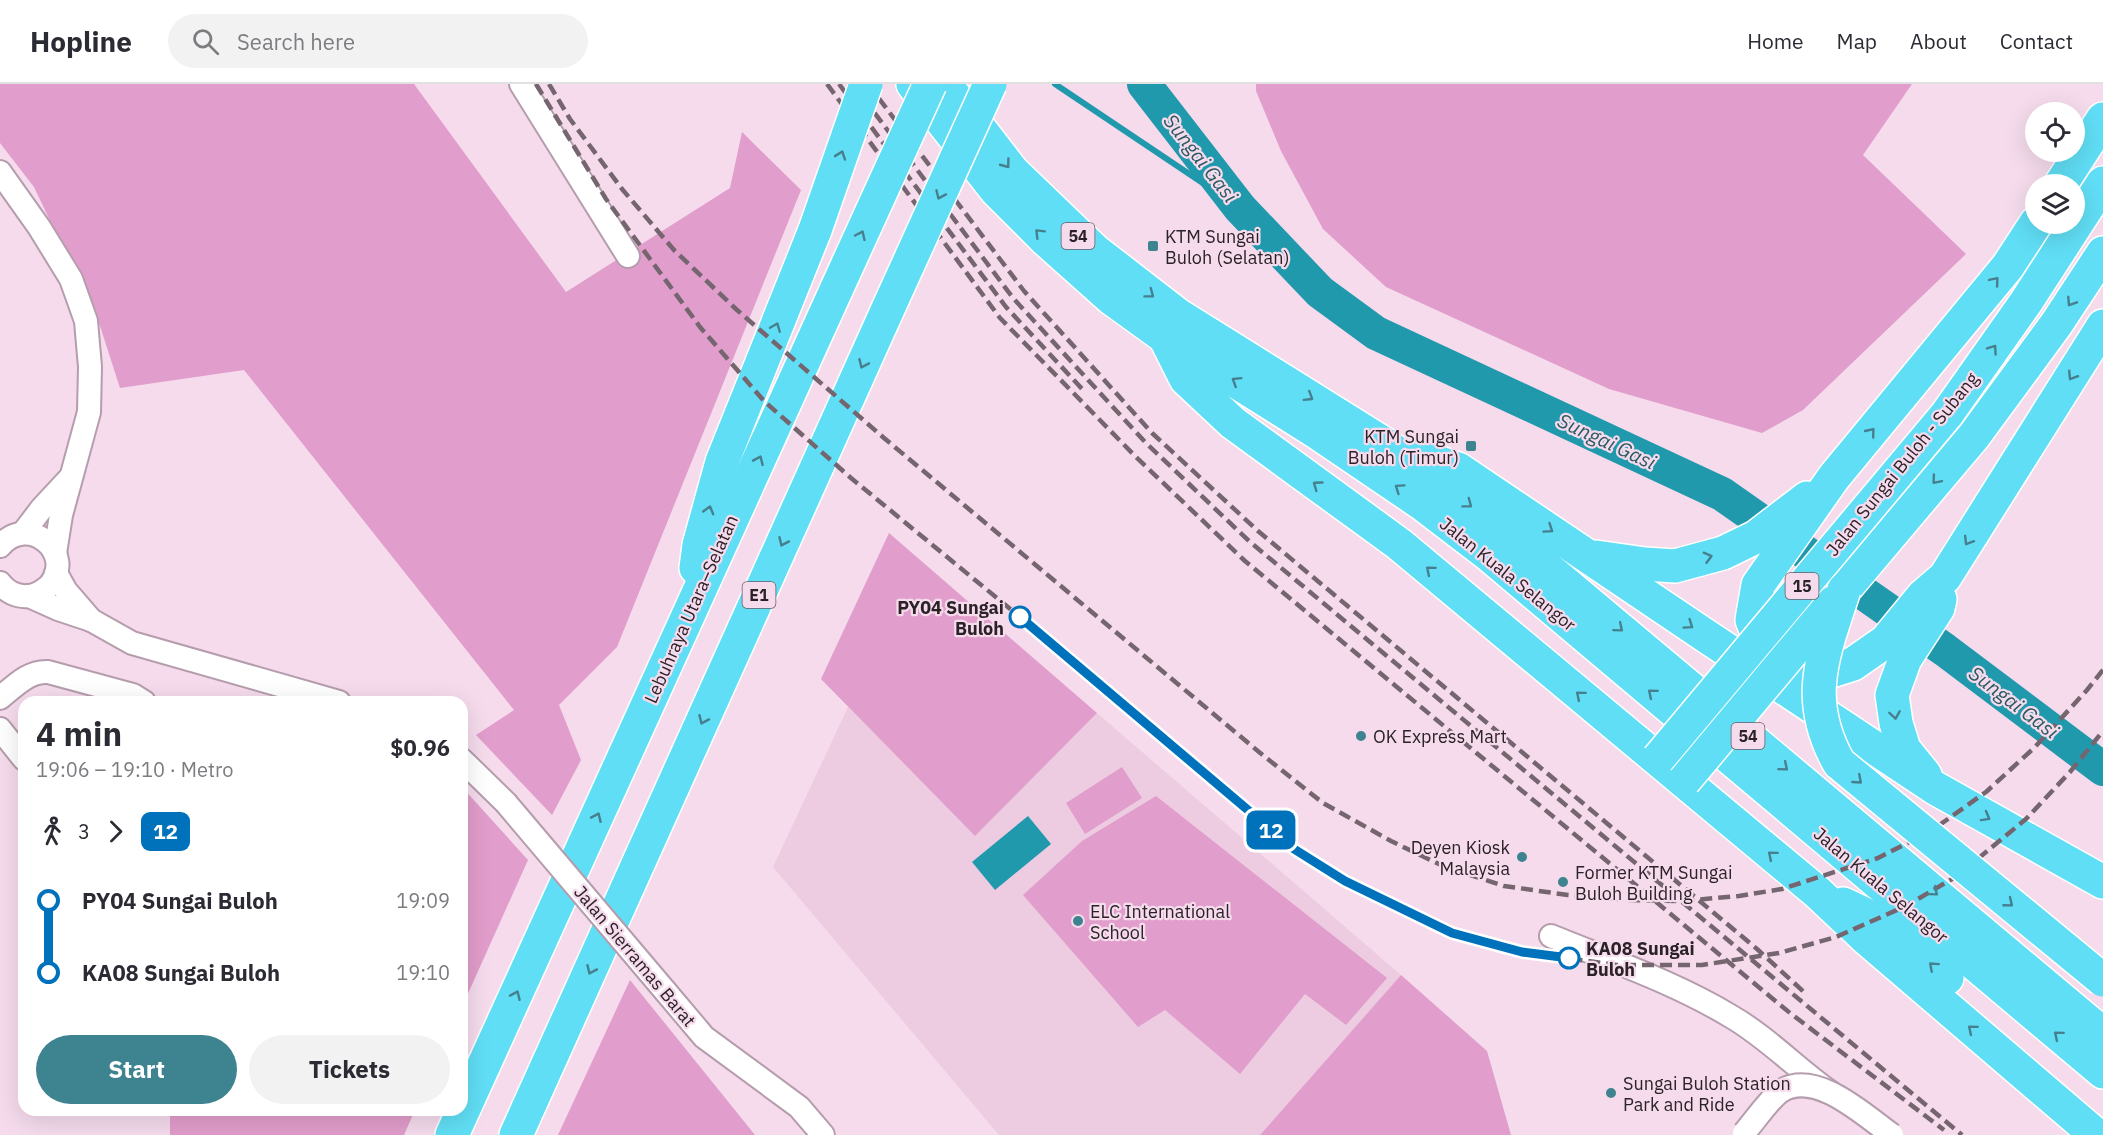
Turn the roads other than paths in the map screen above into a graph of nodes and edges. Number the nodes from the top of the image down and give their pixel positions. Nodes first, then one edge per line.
1 (521, 84) edge
2 (866, 84) edge
3 (913, 84) edge
4 (930, 84) edge
5 (945, 84) edge
6 (990, 84) edge
7 (2103, 119) edge
8 (0, 172) edge
9 (2067, 174) edge
10 (2103, 183) edge
11 (2029, 234) edge
12 (2103, 253) edge
13 (628, 256) dead end
14 (2103, 326) edge
15 (1165, 337) junction
16 (1386, 446) junction
17 (1834, 477) junction
18 (70, 478) junction
19 (23, 533) junction
20 (0, 546) edge
21 (1589, 556) junction
22 (56, 563) junction
23 (0, 583) edge
24 (1844, 590) junction
25 (16, 598) edge
26 (692, 608) junction
27 (90, 620) junction
28 (1895, 650) junction
29 (135, 696) edge
30 (318, 696) edge
31 (0, 698) edge
32 (0, 729) edge
33 (18, 752) edge
34 (1658, 759) junction
35 (468, 766) edge
36 (1684, 781) junction
37 (1935, 788) junction
38 (2103, 882) edge
39 (1817, 892) junction
40 (1551, 936) dead end
41 (2103, 980) edge
42 (2103, 1034) edge
43 (2103, 1072) edge
44 (468, 1100) edge
45 (2103, 1115) edge
46 (461, 1116) edge
47 (1744, 1133) dead end
48 (452, 1135) edge
49 (516, 1135) edge
50 (823, 1135) edge
51 (1891, 1135) edge
52 (2096, 1135) edge

1 - 13 street
26 -> 2 highway, bridge
15 -> 3 highway, Jalan Kuala Selangor / 54
26 -> 4 highway, Lebuhraya Utara–Selatan, bridge
5 -> 16 highway, Jalan Kuala Selangor / 54
6 -> 49 highway, E1, bridge
7 - 9 highway
8 - 18 street
34 -> 10 highway, Jalan Sungai Buloh - Subang / 15, bridge
17 -> 11 highway
12 -> 24 highway, Jalan Sungai Buloh - Subang / 15
14 -> 28 highway
34 -> 15 highway
43 -> 15 highway, Jalan Kuala Selangor / 54
16 -> 21 highway
16 -> 42 highway, Jalan Kuala Selangor / 54
21 -> 17 highway
17 - 28 highway
18 - 19 street
18 - 22 street
19 - 20 street
19 - 22 street
21 -> 37 highway
22 - 25 street
22 - 27 street
23 - 25 street
24 - 36 highway, Jalan Sungai Buloh - Subang / 15, bridge
24 -> 41 highway, bridge
25 - 27 street
44 -> 26 highway, Lebuhraya Utara–Selatan
27 - 30 street
28 -> 37 highway
29 - 31 street
32 - 33 street
34 - 36 highway
35 - 50 street, Jalan Sierramas Barat, bridge
39 -> 36 highway
37 -> 38 highway
45 -> 39 highway
52 -> 39 highway
40 - 51 street
48 -> 46 highway, Lebuhraya Utara–Selatan
47 - 51 street, bridge

